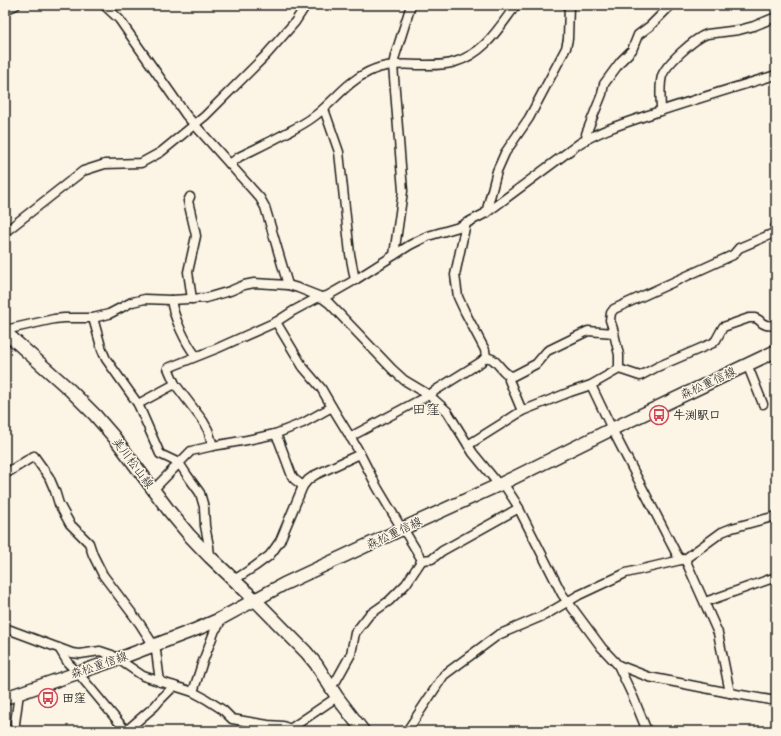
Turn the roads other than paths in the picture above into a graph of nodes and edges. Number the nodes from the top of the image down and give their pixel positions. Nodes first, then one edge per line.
1 (16, 5) edge
2 (104, 5) edge
3 (306, 5) edge
4 (411, 5) edge
5 (516, 5) edge
6 (568, 5) edge
7 (671, 5) edge
8 (5, 10) edge
9 (776, 17) edge
10 (393, 65) junction
11 (776, 75) edge
12 (324, 110) junction
13 (661, 111) junction
14 (195, 125) junction
15 (588, 138) junction
16 (230, 164) junction
17 (190, 197) dead end
18 (486, 213) junction
19 (466, 223) junction
20 (776, 225) edge
21 (5, 232) edge
22 (394, 255) junction
23 (355, 280) junction
24 (288, 285) junction
25 (321, 297) junction
26 (192, 299) junction
27 (171, 300) junction
28 (93, 318) junction
29 (276, 322) junction
30 (776, 326) edge
31 (5, 331) edge
32 (614, 333) junction
33 (776, 350) edge
34 (196, 356) junction
35 (486, 357) junction
36 (747, 364) junction
37 (620, 369) junction
38 (510, 376) junction
39 (175, 384) junction
40 (591, 385) junction
41 (429, 396) junction
42 (138, 404) junction
43 (763, 404) dead end
44 (332, 407) junction
45 (522, 411) junction
46 (612, 429) junction
47 (275, 434) junction
48 (350, 437) junction
49 (213, 446) junction
50 (468, 446) junction
51 (360, 454) junction
52 (179, 463) junction
53 (5, 474) edge
54 (501, 484) junction
55 (303, 486) junction
56 (153, 490) junction
57 (519, 508) junction
58 (776, 516) edge
59 (402, 529) junction
60 (210, 557) junction
61 (683, 559) junction
62 (422, 560) junction
63 (776, 577) edge
64 (234, 580) junction
65 (255, 600) junction
66 (568, 602) junction
67 (705, 602) junction
68 (218, 620) junction
69 (5, 628) edge
70 (154, 646) junction
71 (59, 648) junction
72 (118, 659) junction
73 (618, 665) junction
74 (78, 673) junction
75 (160, 682) junction
76 (174, 686) junction
77 (330, 686) junction
78 (193, 692) junction
79 (19, 693) junction
80 (730, 693) junction
81 (5, 698) edge
82 (337, 698) junction
83 (776, 701) edge
84 (289, 730) edge
85 (14, 731) edge
86 (126, 731) edge
87 (363, 731) edge
88 (407, 731) edge
89 (646, 731) edge

1 - 8 street
2 - 14 street
3 - 14 street
4 - 10 street
5 - 10 street
6 - 18 street
7 - 15 street
9 - 13 street
10 - 12 street
10 - 22 street
11 - 13 street
12 - 16 street
12 - 23 street
13 - 15 street
14 - 16 street
14 - 21 street
15 - 18 street
16 - 24 street
17 - 26 street
18 - 19 street
19 - 22 street
19 - 35 street
20 - 32 street
22 - 23 street
23 - 25 street
24 - 25 street
24 - 26 street
25 - 29 street
25 - 41 street
26 - 27 street
27 - 28 street
27 - 34 street
28 - 31 street
28 - 42 street
29 - 34 street
29 - 44 street
30 - 37 street
31 - 56 main road, 美川松山線
32 - 37 street
32 - 38 street
33 - 36 main road, 森松重信線
34 - 39 street
35 - 38 street
35 - 41 street
36 - 43 street
36 - 46 main road, 森松重信線
37 - 40 street
38 - 45 street
39 - 42 street
39 - 49 street
40 - 45 street
40 - 46 street
41 - 48 street
41 - 50 street
42 - 52 street
44 - 47 street
44 - 48 street
45 - 50 street
46 - 54 main road, 森松重信線
46 - 61 street
47 - 49 street
47 - 55 street
48 - 51 street
49 - 52 street
50 - 54 street
51 - 55 street
51 - 59 street
52 - 56 street
52 - 60 street
53 - 70 street
54 - 57 street
54 - 59 main road, 森松重信線
55 - 64 street
56 - 60 main road, 美川松山線
57 - 62 street
57 - 66 street
58 - 61 street
59 - 62 street
59 - 65 main road, 森松重信線
60 - 64 main road, 美川松山線
61 - 66 street
61 - 67 street
62 - 77 street
63 - 67 street
64 - 65 main road, 美川松山線
65 - 68 main road, 森松重信線
65 - 77 main road, 美川松山線
66 - 73 street
66 - 88 street
67 - 80 street
68 - 70 main road, 森松重信線
68 - 78 street
69 - 71 street
70 - 72 main road, 森松重信線
70 - 75 street
71 - 72 street
71 - 74 street
72 - 74 main road, 森松重信線
72 - 75 street
73 - 80 street
73 - 89 street
74 - 79 main road, 森松重信線
74 - 86 street
75 - 76 street
76 - 78 street
76 - 86 street
77 - 82 main road, 美川松山線
78 - 84 street
79 - 81 main road, 森松重信線
79 - 85 street
80 - 83 street
82 - 84 street
82 - 87 main road, 美川松山線

